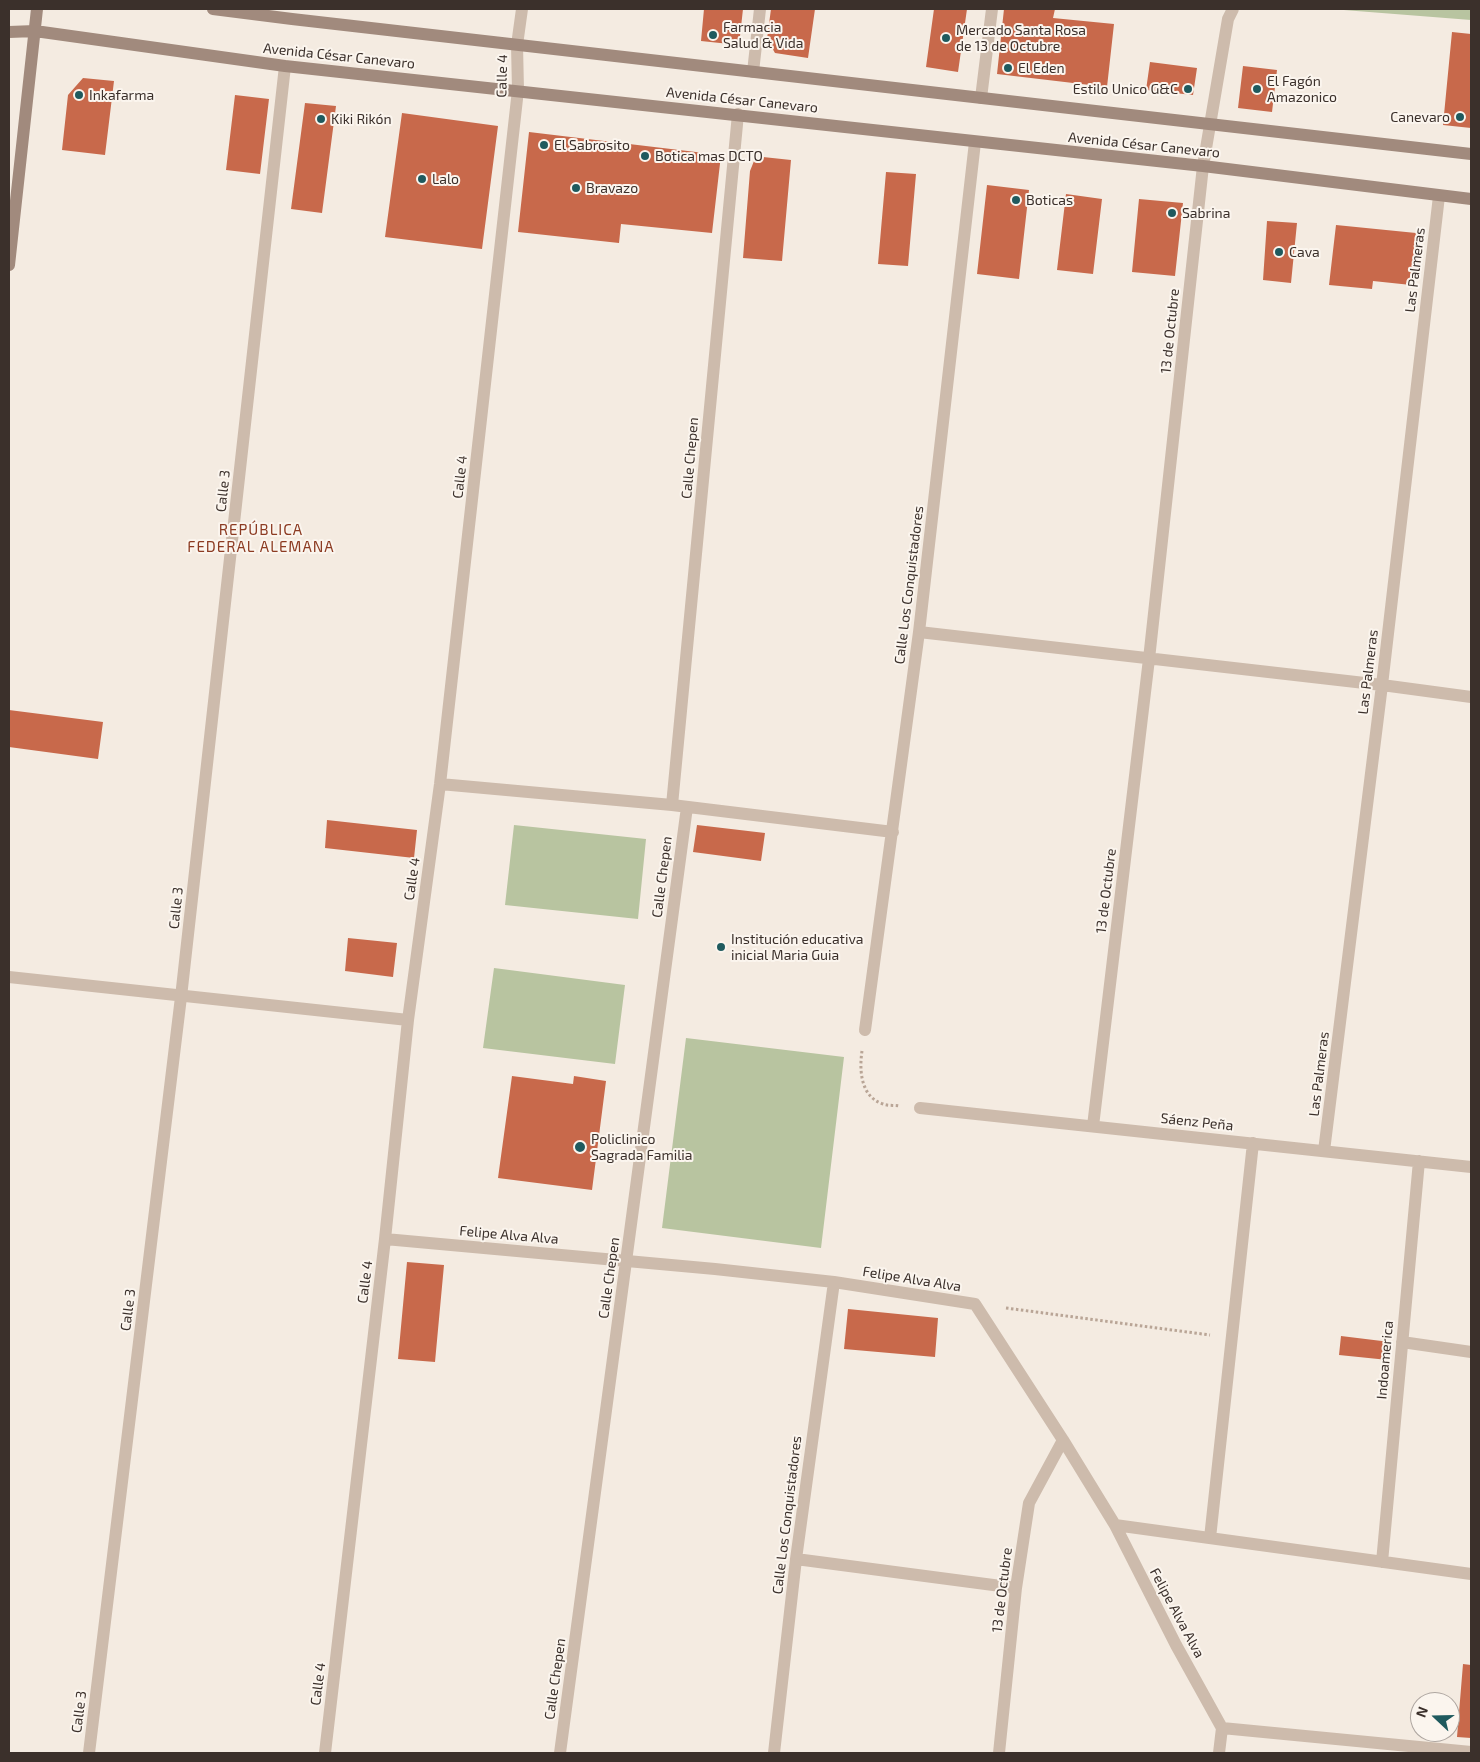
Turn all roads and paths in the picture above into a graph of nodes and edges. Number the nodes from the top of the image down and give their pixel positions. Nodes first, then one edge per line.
1 (38, 9) edge
2 (213, 9) edge
3 (522, 9) edge
4 (760, 9) edge
5 (992, 9) edge
6 (1233, 9) edge
7 (292, 14) edge
8 (35, 31) junction
9 (9, 32) edge
10 (517, 45) junction
11 (285, 66) junction
12 (753, 72) junction
13 (518, 90) junction
14 (981, 98) junction
15 (738, 114) junction
16 (1211, 123) junction
17 (975, 142) junction
18 (1471, 154) edge
19 (1203, 166) junction
20 (1439, 196) junction
21 (1471, 199) edge
22 (9, 265) edge
23 (919, 632) junction
24 (1148, 658) junction
25 (1382, 685) junction
26 (1471, 697) edge
27 (440, 784) junction
28 (672, 805) junction
29 (687, 807) junction
30 (892, 832) junction
31 (9, 977) edge
32 (181, 997) junction
33 (408, 1020) junction
34 (865, 1030) joint
35 (920, 1108) joint
36 (1093, 1126) junction
37 (1253, 1143) junction
38 (1324, 1151) junction
39 (1420, 1161) junction
40 (1471, 1167) edge
41 (385, 1239) junction
42 (627, 1261) junction
43 (834, 1282) junction
44 (976, 1304) junction
45 (1231, 1338) junction
46 (1402, 1342) junction
47 (1471, 1352) edge
48 (1063, 1440) junction
49 (1115, 1525) junction
50 (1210, 1538) junction
51 (796, 1559) junction
52 (1382, 1562) junction
53 (1471, 1574) edge
54 (1016, 1588) junction
55 (1222, 1728) junction
56 (1439, 1751) edge
57 (1471, 1752) edge
58 (89, 1753) edge
59 (325, 1753) edge
60 (560, 1753) edge
61 (774, 1753) edge
62 (999, 1753) edge
63 (1219, 1753) edge

1 - 8 main road
2 - 7 main road, Avenida César Canevaro
3 - 10 street, Calle 4
4 - 12 street
5 - 14 street
6 - 16 street, 13 de Octubre
7 - 10 main road, Avenida César Canevaro
8 - 9 main road, Avenida César Canevaro
8 - 11 main road, Avenida César Canevaro
8 - 22 main road
10 - 12 main road, Avenida César Canevaro
10 - 13 street, Calle 4
11 - 13 main road, Avenida César Canevaro
11 - 32 street, Calle 3
12 - 14 main road, Avenida César Canevaro
13 - 15 main road, Avenida César Canevaro
13 - 27 street, Calle 4
14 - 16 main road, Avenida César Canevaro
15 - 17 main road, Avenida César Canevaro
15 - 28 street, Calle Chepen
16 - 18 main road, Avenida César Canevaro
16 - 19 street, 13 de Octubre
17 - 19 main road, Avenida César Canevaro
17 - 23 street, Calle Los Conquistadores
19 - 20 main road, Avenida César Canevaro
19 - 24 street, 13 de Octubre
20 - 21 main road, Avenida César Canevaro
20 - 25 street, Las Palmeras
23 - 24 street
23 - 30 street, Calle Los Conquistadores
24 - 25 street
24 - 36 street, 13 de Octubre
25 - 26 street
25 - 38 street, Las Palmeras
27 - 28 street
27 - 33 street, Calle 4
28 - 29 street
29 - 30 street
29 - 42 street, Calle Chepen
30 - 34 street, Calle Los Conquistadores
31 - 32 street
32 - 33 street
32 - 58 street, Calle 3
33 - 41 street, Calle 4
34 - 35 path
35 - 36 street, Sáenz Peña
36 - 37 street, Sáenz Peña
37 - 38 street, Sáenz Peña
37 - 45 street
38 - 39 street, Sáenz Peña
39 - 40 street, Sáenz Peña
39 - 46 street, Indoamerica
41 - 42 street, Felipe Alva Alva
41 - 59 street, Calle 4
42 - 43 street, Felipe Alva Alva
42 - 60 street, Calle Chepen
43 - 44 street, Felipe Alva Alva
43 - 51 street, Calle Los Conquistadores
44 - 45 path
44 - 48 street, Felipe Alva Alva
45 - 50 street
46 - 47 street
46 - 52 street, Indoamerica
48 - 49 street, Felipe Alva Alva
48 - 54 street, 13 de Octubre
49 - 50 street
49 - 55 street, Felipe Alva Alva
50 - 52 street
51 - 54 street
51 - 61 street, Calle Los Conquistadores
52 - 53 street
54 - 62 street, 13 de Octubre
55 - 56 street
55 - 63 street
56 - 57 street

